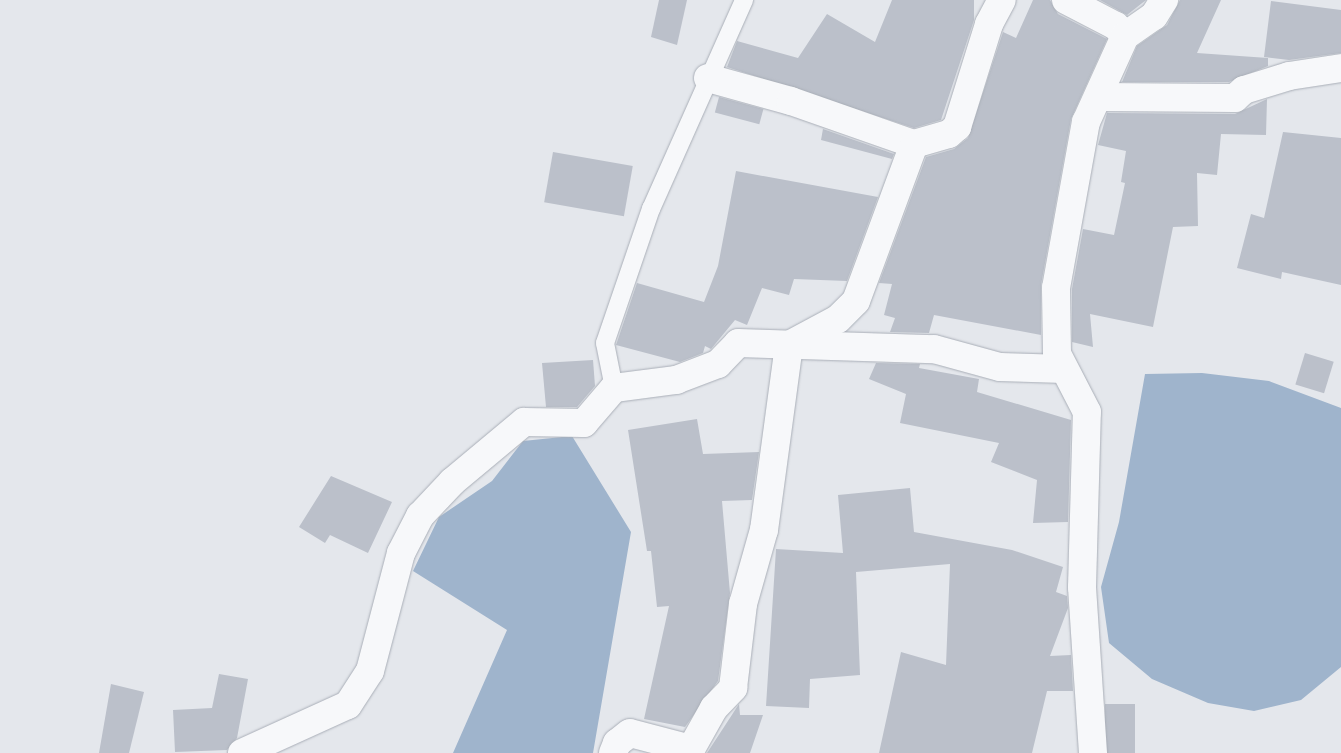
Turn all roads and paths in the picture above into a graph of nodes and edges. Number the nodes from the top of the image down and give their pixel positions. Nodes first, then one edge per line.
1 (744, 0) edge
2 (1002, 0) edge
3 (1066, 0) edge
4 (1164, 0) edge
5 (1125, 36) junction
6 (1341, 68) edge
7 (708, 78) junction
8 (1100, 97) junction
9 (914, 144) junction
10 (789, 345) junction
11 (1064, 369) junction
12 (614, 388) junction
13 (694, 751) edge
14 (242, 753) edge
15 (613, 753) edge
16 (1094, 753) edge

1 - 7 lane
2 - 9 street
3 - 5 street
4 - 5 street
5 - 8 street
6 - 8 street
7 - 9 street
7 - 12 lane
8 - 11 street
9 - 10 street
10 - 11 street
10 - 12 street
10 - 13 street
11 - 16 street
12 - 14 street
13 - 15 street

